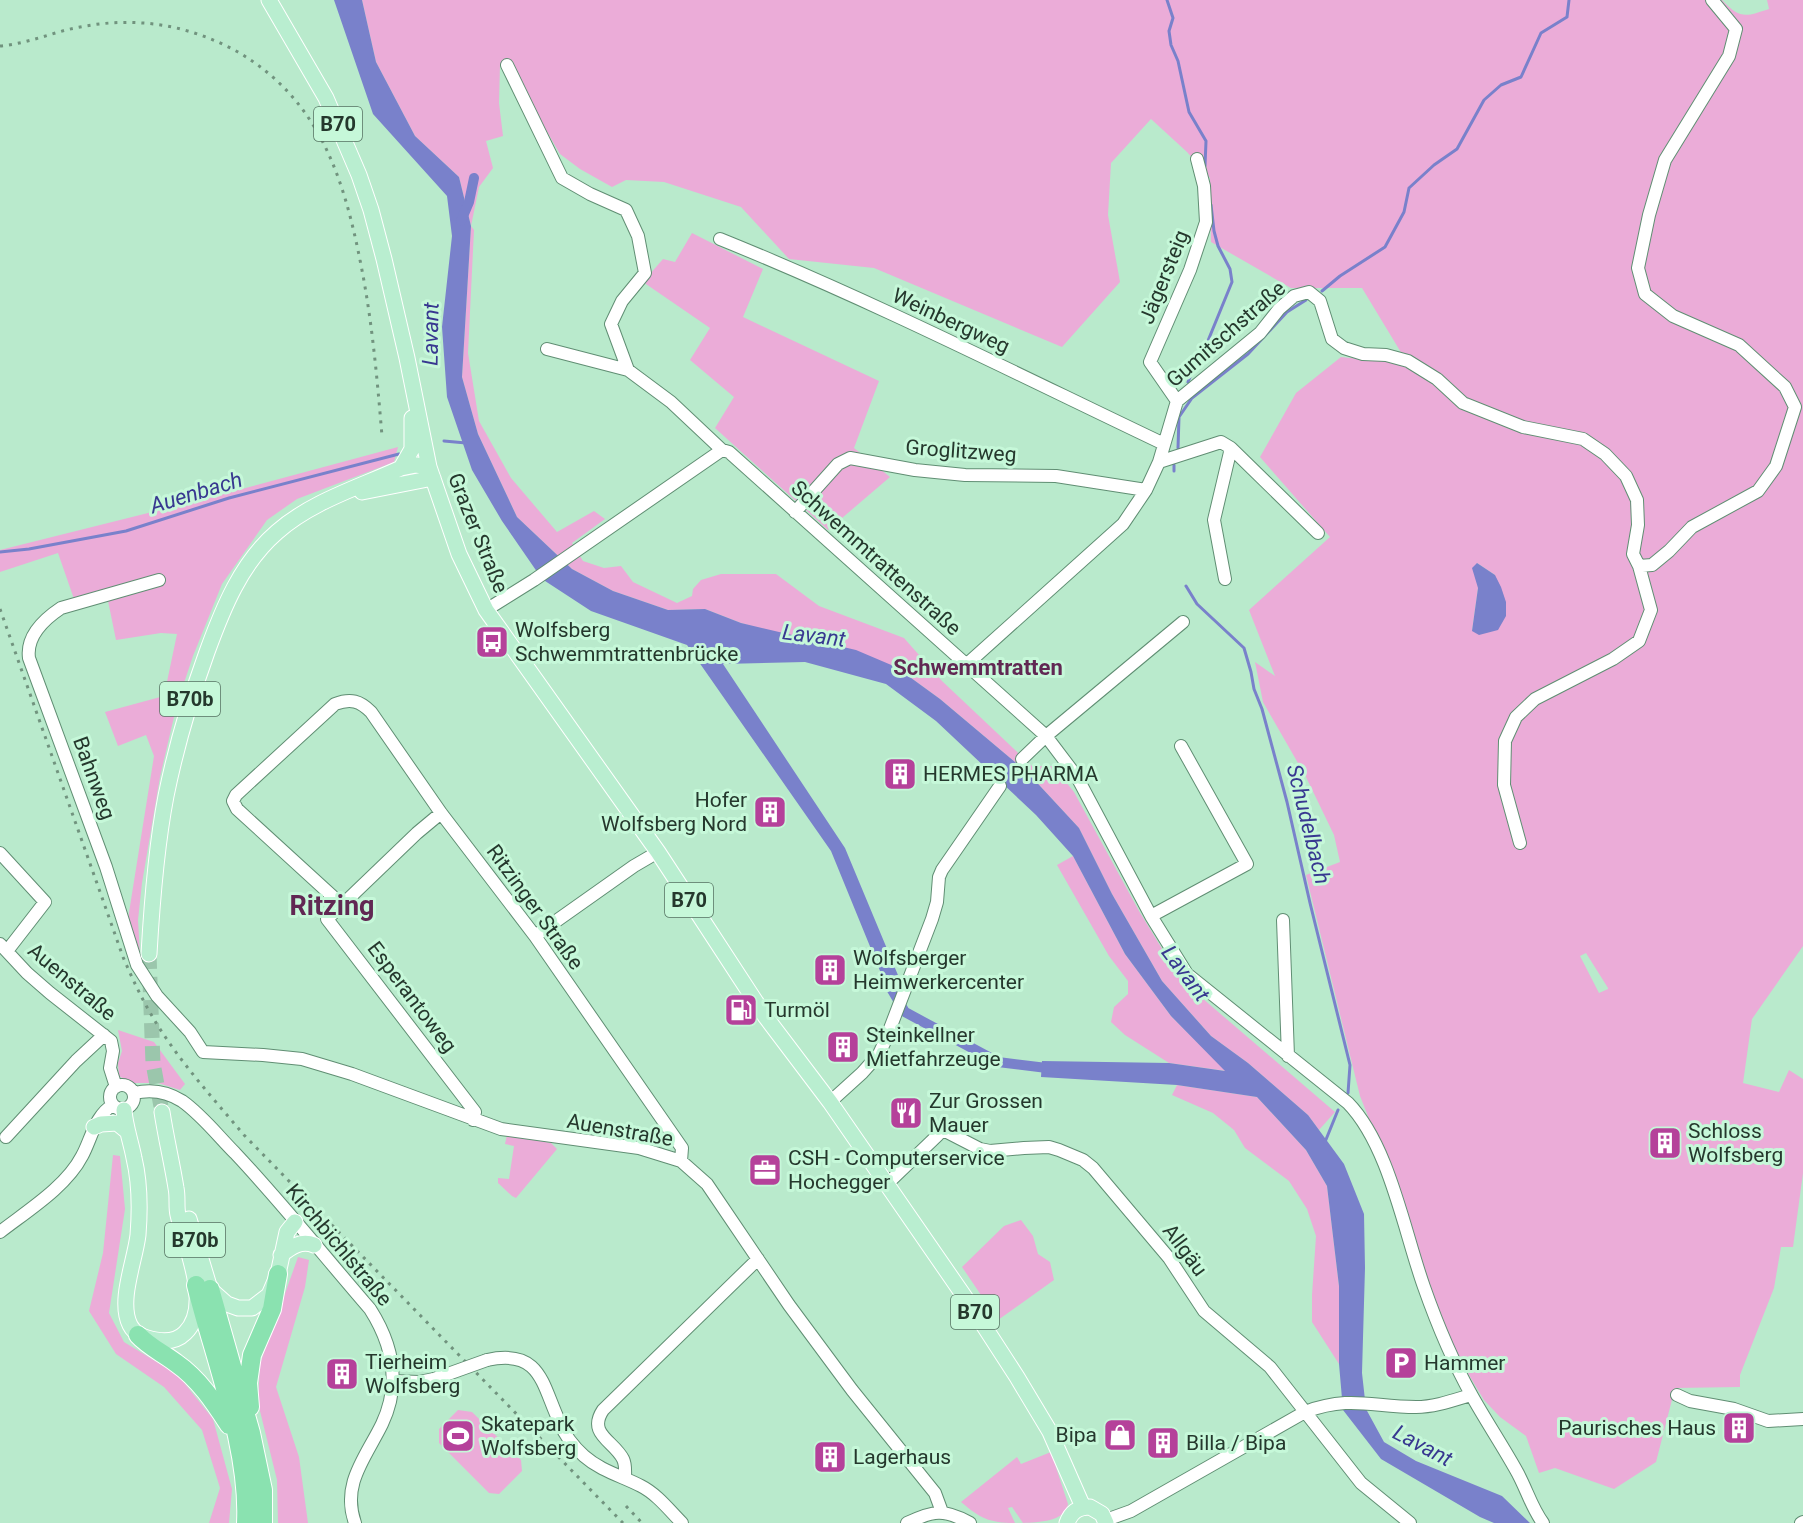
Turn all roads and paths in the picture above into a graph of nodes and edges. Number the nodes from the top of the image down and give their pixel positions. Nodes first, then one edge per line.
1 (270, 0) edge
2 (1712, 0) edge
3 (507, 66) dead end
4 (1197, 159) dead end
5 (720, 239) dead end
6 (547, 349) dead end
7 (628, 370) junction
8 (412, 388) junction
9 (1177, 401) junction
10 (1799, 409) edge
11 (1164, 444) junction
12 (1231, 448) junction
13 (722, 450) junction
14 (1159, 462) junction
15 (401, 468) junction
16 (431, 472) junction
17 (1146, 490) junction
18 (336, 497) junction
19 (795, 512) junction
20 (1318, 533) dead end
21 (1639, 566) junction
22 (1225, 579) dead end
23 (159, 580) dead end
24 (486, 610) junction
25 (1183, 622) dead end
26 (966, 665) junction
27 (1046, 736) junction
28 (1181, 746) dead end
29 (1022, 759) dead end
30 (1000, 786) dead end
31 (441, 813) junction
32 (1520, 843) dead end
33 (658, 852) junction
34 (0, 853) edge
35 (342, 905) junction
36 (1151, 916) junction
37 (1283, 920) dead end
38 (535, 936) junction
39 (3, 947) edge
40 (149, 954) tunnel mouth
41 (104, 1035) junction
42 (203, 1052) joint
43 (1288, 1056) junction
44 (116, 1087) junction
45 (134, 1093) junction
46 (830, 1102) junction
47 (118, 1107) junction
48 (162, 1113) tunnel mouth
49 (473, 1120) junction
50 (94, 1127) junction
51 (128, 1132) junction
52 (6, 1137) dead end
53 (681, 1161) junction
54 (887, 1184) junction
55 (295, 1222) junction
56 (0, 1232) edge
57 (314, 1245) junction
58 (281, 1255) junction
59 (758, 1259) junction
60 (278, 1274) junction
61 (203, 1287) junction
62 (138, 1335) junction
63 (393, 1381) junction
64 (1471, 1395) junction
65 (1677, 1395) dead end
66 (1305, 1412) junction
67 (1803, 1419) edge
68 (243, 1434) junction
69 (625, 1478) junction
70 (1083, 1507) junction
71 (942, 1512) junction
72 (1106, 1522) edge
73 (246, 1523) edge
74 (263, 1523) edge
75 (355, 1523) edge
76 (682, 1523) edge
77 (907, 1523) edge
78 (970, 1523) edge
79 (1067, 1523) edge
80 (1410, 1523) edge
81 (1543, 1523) edge

1 - 8 main road, Grazer Straße / B70
2 - 10 street
3 - 7 street
4 - 9 street, Jägersteig
5 - 11 street, Weinbergweg
6 - 7 street
7 - 13 street, Schwemmtrattenstraße
8 - 15 main road
8 - 16 main road, Grazer Straße / B70
9 - 11 street, Gumitschstraße
9 - 21 street, Gumitschstraße
10 - 21 street
11 - 14 street, Gumitschstraße
12 - 14 street
12 - 20 street
12 - 22 street
13 - 19 street, Schwemmtrattenstraße
13 - 24 street
14 - 17 street, Gumitschstraße
15 - 16 main road, B70b
15 - 18 main road, B70b
16 - 18 main road, B70b
16 - 24 main road, Grazer Straße / B70
17 - 19 street, Groglitzweg
17 - 26 street, Gumitschstraße
18 - 40 main road, B70b
19 - 26 street, Schwemmtrattenstraße
21 - 32 street
23 - 42 street, Bahnweg
24 - 33 main road, Grazer Straße / B70
25 - 27 street
26 - 27 street, Schwemmtrattenstraße
27 - 29 street
27 - 36 street, Schwemmtrattenstraße
28 - 36 street
30 - 46 street
31 - 35 street
31 - 35 street, Ritzinger Straße
31 - 38 street, Ritzinger Straße
33 - 38 street
33 - 46 main road, Grazer Straße / B70
34 - 39 street
35 - 49 street, Esperantoweg
36 - 43 street, Schwemmtrattenstraße
37 - 43 street
38 - 53 street, Ritzinger Straße
39 - 41 street, Auenstraße
41 - 44 street, Auenstraße
41 - 52 street
42 - 49 street, Auenstraße
43 - 64 street, Schwemmtrattenstraße
44 - 45 street
44 - 47 street
45 - 47 street
45 - 55 street, Kirchbichlstraße
46 - 54 main road, Grazer Straße / B70
47 - 50 street
47 - 51 main road
48 - 61 main road, B70b
49 - 53 street, Auenstraße
50 - 51 main road
50 - 56 street
51 - 62 main road
53 - 59 street, Auenstraße
54 - 66 street, Allgäu
54 - 70 main road, Grazer Straße / B70
55 - 57 street, Kirchbichlstraße
55 - 58 main road
57 - 58 main road
57 - 63 street, Kirchbichlstraße
58 - 60 main road
59 - 69 street
59 - 71 street, Auenstraße
60 - 61 main road
60 - 68 highway
61 - 62 main road
61 - 68 highway
62 - 68 highway
63 - 69 street, bridge
63 - 75 street, Kirchbichlstraße
64 - 66 street
64 - 81 street, Schwemmtrattenstraße
65 - 67 street
66 - 72 street
66 - 80 street, Allgäu
68 - 73 highway
68 - 74 highway
69 - 76 street
70 - 72 main road
70 - 79 main road
71 - 77 street
71 - 78 street

